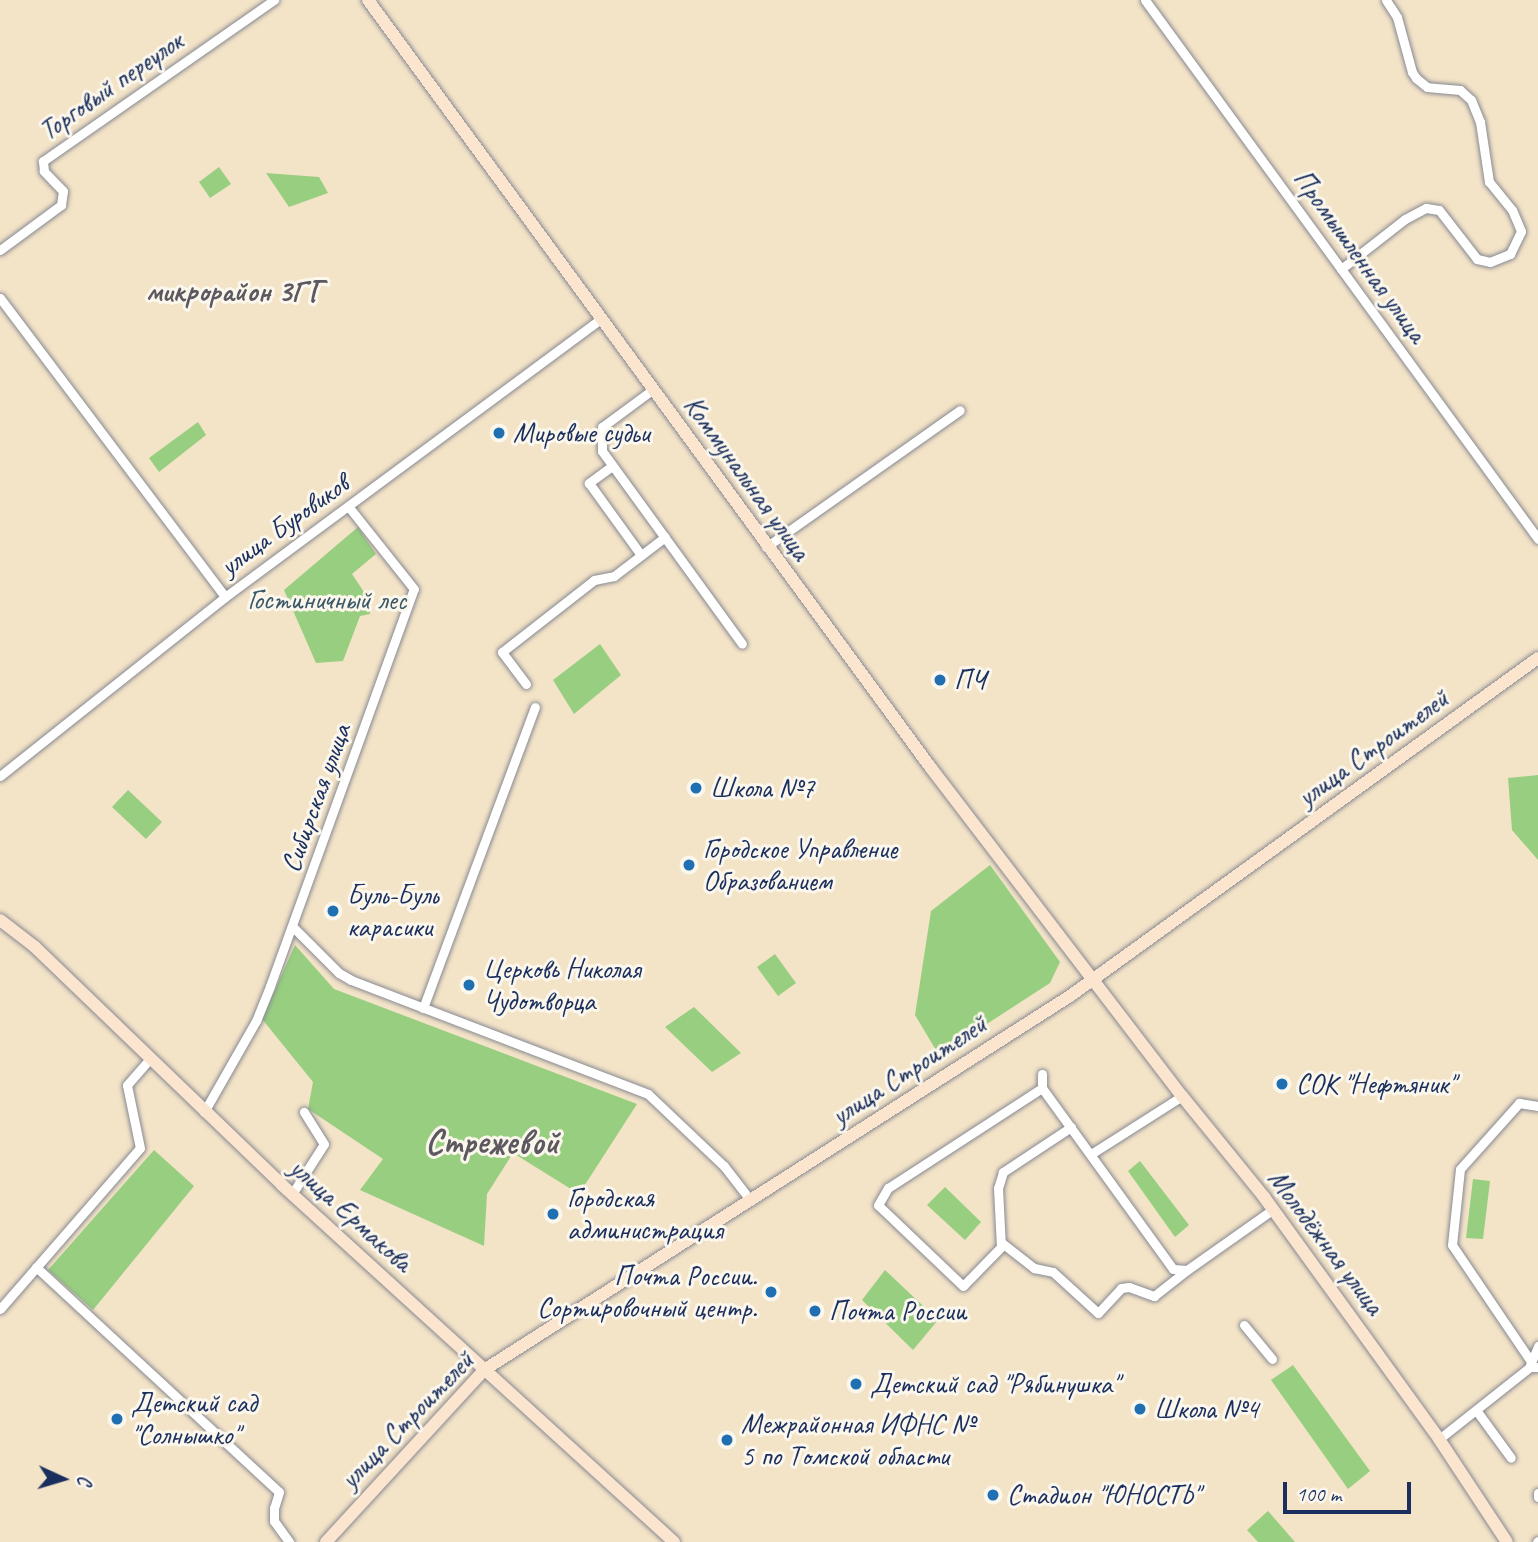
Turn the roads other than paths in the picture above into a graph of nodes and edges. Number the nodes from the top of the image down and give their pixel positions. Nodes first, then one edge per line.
1 (274, 0) edge
2 (368, 0) edge
3 (1145, 0) edge
4 (1386, 0) edge
5 (0, 250) edge
6 (1341, 269) junction
7 (0, 298) edge
8 (601, 319) junction
9 (652, 390) junction
10 (960, 410) dead end
11 (612, 466) junction
12 (348, 506) junction
13 (665, 537) junction
14 (1538, 539) edge
15 (766, 547) junction
16 (641, 555) junction
17 (225, 597) junction
18 (742, 644) dead end
19 (1538, 658) edge
20 (526, 684) dead end
21 (536, 707) dead end
22 (0, 776) edge
23 (0, 920) edge
24 (293, 927) junction
25 (1094, 980) junction
26 (423, 1008) junction
27 (149, 1060) junction
28 (1042, 1074) dead end
29 (1042, 1088) junction
30 (1182, 1096) junction
31 (1538, 1106) edge
32 (204, 1112) junction
33 (304, 1112) dead end
34 (1071, 1127) junction
35 (1091, 1154) junction
36 (292, 1194) junction
37 (751, 1201) junction
38 (1272, 1210) junction
39 (1002, 1243) junction
40 (36, 1267) junction
41 (1187, 1270) junction
42 (0, 1309) edge
43 (1244, 1325) dead end
44 (1538, 1346) edge
45 (1272, 1359) dead end
46 (1533, 1365) edge
47 (484, 1370) junction
48 (1476, 1410) junction
49 (1438, 1439) junction
50 (1511, 1458) dead end
51 (332, 1540) edge
52 (289, 1542) edge
53 (674, 1542) edge
54 (1507, 1542) edge

1 - 5 street, Торговый переулок
2 - 8 main road, Коммунальная улица
3 - 6 street, Промышленная улица
4 - 6 street
6 - 14 street, Промышленная улица
7 - 17 street
8 - 9 main road, Коммунальная улица
8 - 12 street, улица Буровиков
9 - 11 street
9 - 15 main road, Коммунальная улица
10 - 15 street
11 - 13 street
11 - 16 street
12 - 17 street, улица Буровиков
12 - 24 street, Сибирская улица
13 - 16 street
13 - 18 street
15 - 25 main road, Коммунальная улица
16 - 20 street
17 - 22 street, улица Буровиков
19 - 25 main road, улица Строителей
21 - 26 street
23 - 27 main road, улица Ермакова
24 - 26 street
24 - 32 street, Сибирская улица
25 - 30 main road, Молодёжная улица
25 - 37 main road, улица Строителей
26 - 37 street
27 - 32 main road, улица Ермакова
27 - 40 street
28 - 29 street
29 - 34 street
29 - 39 street
30 - 35 street
30 - 38 main road, Молодёжная улица
31 - 46 street
32 - 36 main road, улица Ермакова
33 - 36 street
34 - 35 street
34 - 39 street
35 - 41 street
36 - 47 main road, улица Ермакова
37 - 47 main road, улица Строителей
38 - 41 street
38 - 49 main road, Молодёжная улица
39 - 41 street
40 - 42 street
40 - 52 street
43 - 45 street
44 - 46 street
46 - 48 street
47 - 51 main road, улица Строителей
47 - 53 main road, улица Ермакова
48 - 49 street
48 - 50 street
49 - 54 main road, Молодёжная улица

